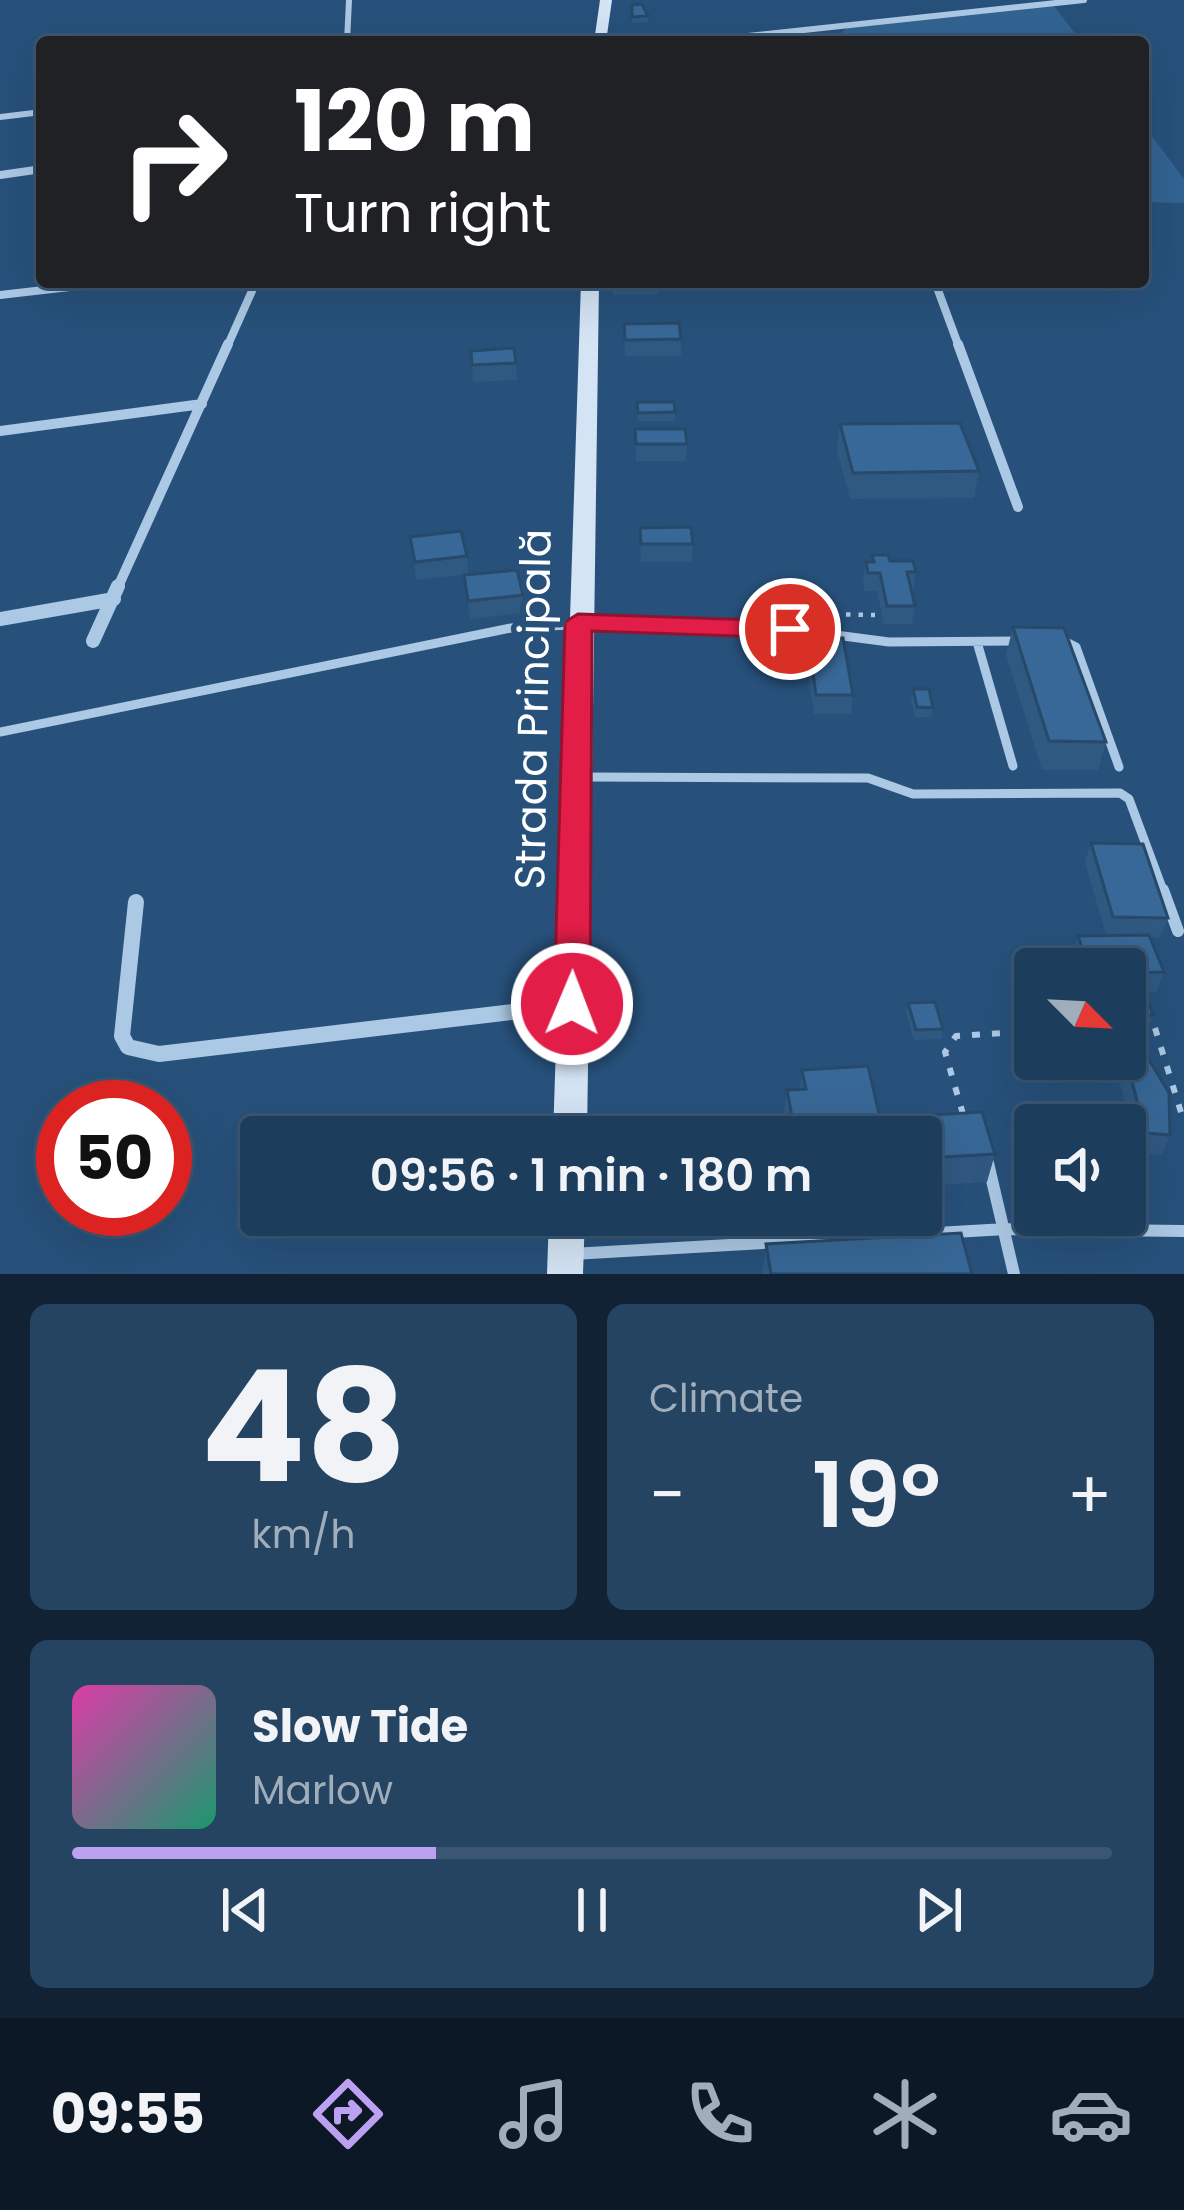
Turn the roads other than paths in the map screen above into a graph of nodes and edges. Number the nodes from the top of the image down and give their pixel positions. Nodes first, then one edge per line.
1 (349, 0) edge
2 (606, 0) edge
3 (1084, 0) edge
4 (840, 26) junction
5 (347, 36) edge
6 (601, 36) edge
7 (759, 36) edge
8 (842, 36) edge
9 (36, 113) edge
10 (0, 117) edge
11 (36, 170) edge
12 (0, 175) edge
13 (61, 288) edge
14 (253, 288) edge
15 (590, 288) edge
16 (937, 288) edge
17 (0, 295) edge
18 (202, 404) junction
19 (0, 431) edge
20 (1018, 507) dead end
21 (114, 599) junction
22 (0, 619) edge
23 (578, 622) junction
24 (1032, 640) edge
25 (1050, 640) edge
26 (93, 641) dead end
27 (977, 642) junction
28 (0, 732) edge
29 (1013, 766) dead end
30 (1119, 766) dead end
31 (577, 776) junction
32 (136, 902) dead end
33 (1178, 931) dead end
34 (572, 1004) junction
35 (569, 1116) edge
36 (967, 1125) edge
37 (1006, 1229) junction
38 (1184, 1231) edge
39 (566, 1264) edge
40 (1014, 1274) edge

1 - 5 street
2 - 6 main road
3 - 4 street
4 - 7 street
4 - 8 street
9 - 10 street
11 - 12 street
13 - 17 street
14 - 18 street
15 - 23 main road, Strada Principală
16 - 20 street
18 - 19 street
18 - 21 street
21 - 22 street
21 - 26 street
23 - 27 lane
23 - 28 lane
23 - 31 main road, Strada Principală
24 - 27 lane
25 - 30 lane
27 - 29 lane
31 - 33 lane
31 - 34 main road, Strada Principală
32 - 34 street
34 - 35 main road, Strada Principală
36 - 37 lane
37 - 38 lane
37 - 39 lane
37 - 40 lane

